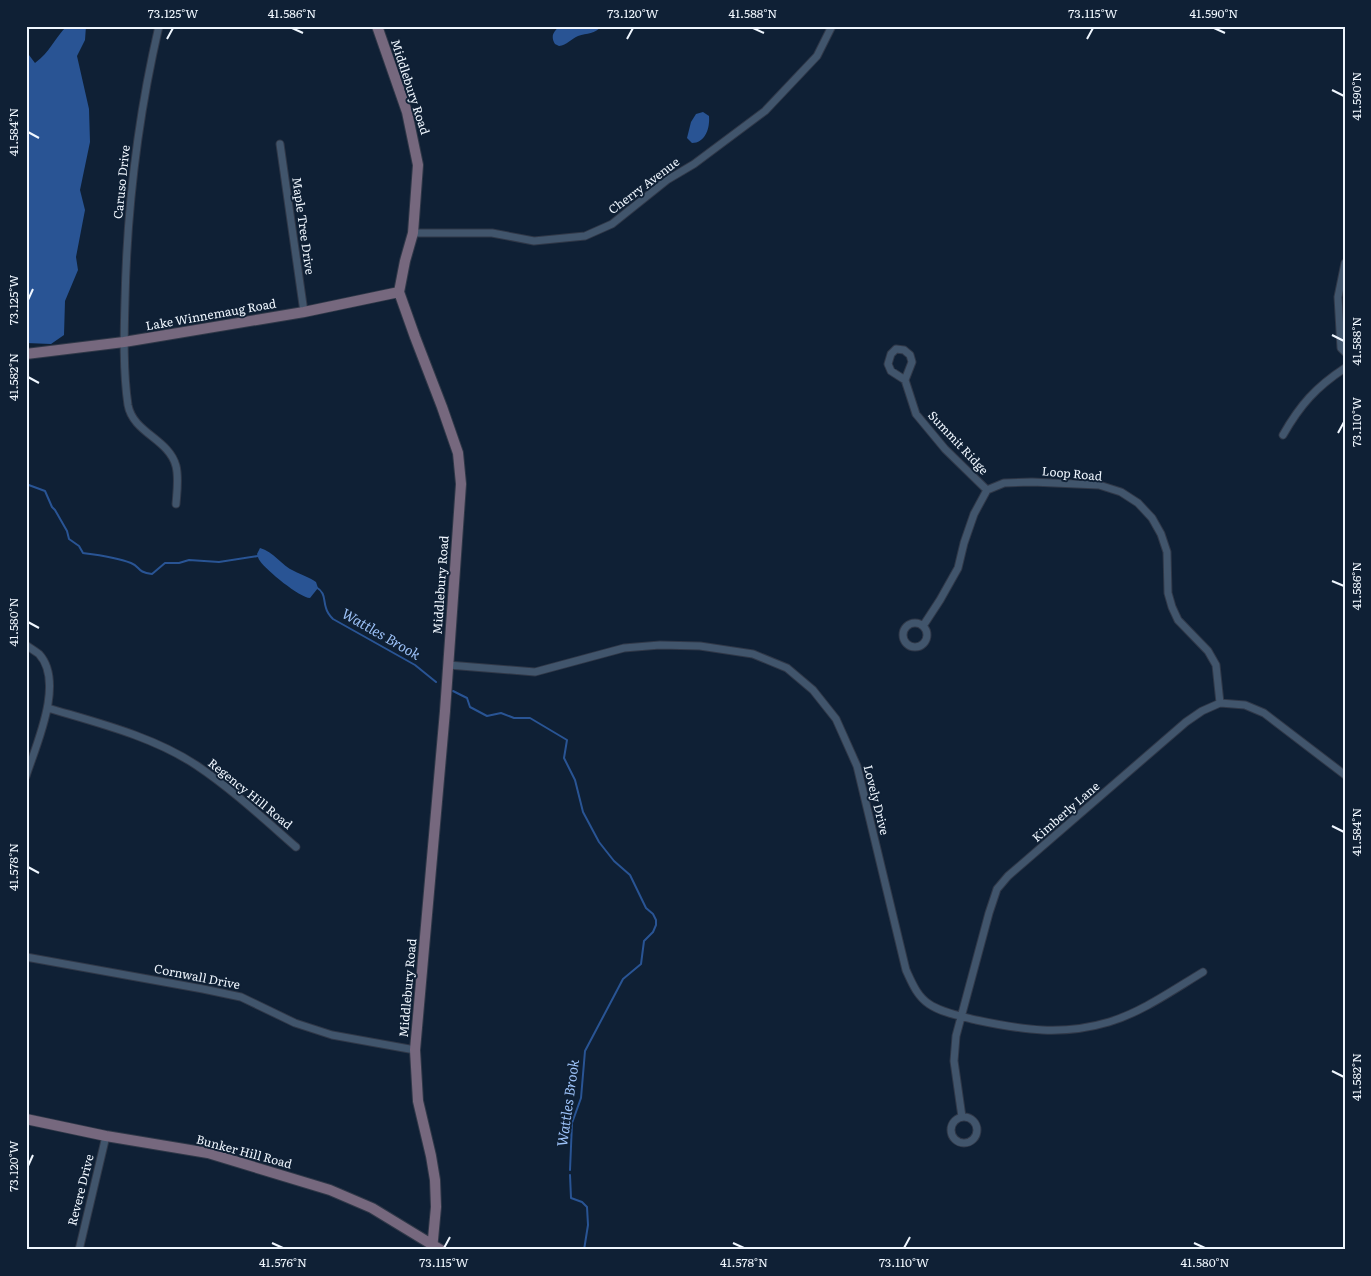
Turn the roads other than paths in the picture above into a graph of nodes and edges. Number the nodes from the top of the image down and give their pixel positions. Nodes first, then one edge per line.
1 (159, 26) edge
2 (377, 26) edge
3 (832, 26) edge
4 (280, 144) dead end
5 (414, 233) junction
6 (1345, 263) edge
7 (399, 292) junction
8 (304, 312) junction
9 (124, 342) junction
10 (1345, 352) edge
11 (26, 354) edge
12 (1345, 368) edge
13 (905, 380) dead end
14 (1283, 435) dead end
15 (987, 490) junction
16 (176, 504) dead end
17 (923, 626) dead end
18 (26, 645) edge
19 (448, 665) junction
20 (1220, 703) junction
21 (48, 708) junction
22 (1345, 775) edge
23 (26, 776) edge
24 (296, 847) dead end
25 (26, 957) edge
26 (1204, 972) dead end
27 (962, 1016) junction
28 (415, 1050) junction
29 (962, 1117) dead end
30 (26, 1119) edge
31 (106, 1136) junction
32 (436, 1248) edge
33 (78, 1250) edge

1 - 9 street, Caruso Drive
2 - 5 street, Middlebury Road
3 - 5 street, Cherry Avenue
4 - 8 street, Maple Tree Drive
5 - 7 street, Middlebury Road
6 - 10 street
7 - 8 street, Lake Winnemaug Road
7 - 19 street, Middlebury Road
8 - 9 street, Lake Winnemaug Road
9 - 11 street, Lake Winnemaug Road
9 - 16 street, Caruso Drive
12 - 14 street
13 - 15 street, Summit Ridge
15 - 17 street
15 - 20 street, Loop Road
18 - 21 street
19 - 27 street, Lovely Drive
19 - 28 street, Middlebury Road
20 - 22 street
20 - 27 street, Kimberly Lane
21 - 23 street
21 - 24 street, Regency Hill Road
25 - 28 street, Cornwall Drive
26 - 27 street, Lovely Drive
27 - 29 street, Kimberly Lane
28 - 32 street, Middlebury Road
30 - 31 street, Bunker Hill Road
31 - 32 street, Bunker Hill Road
31 - 33 street, Revere Drive

